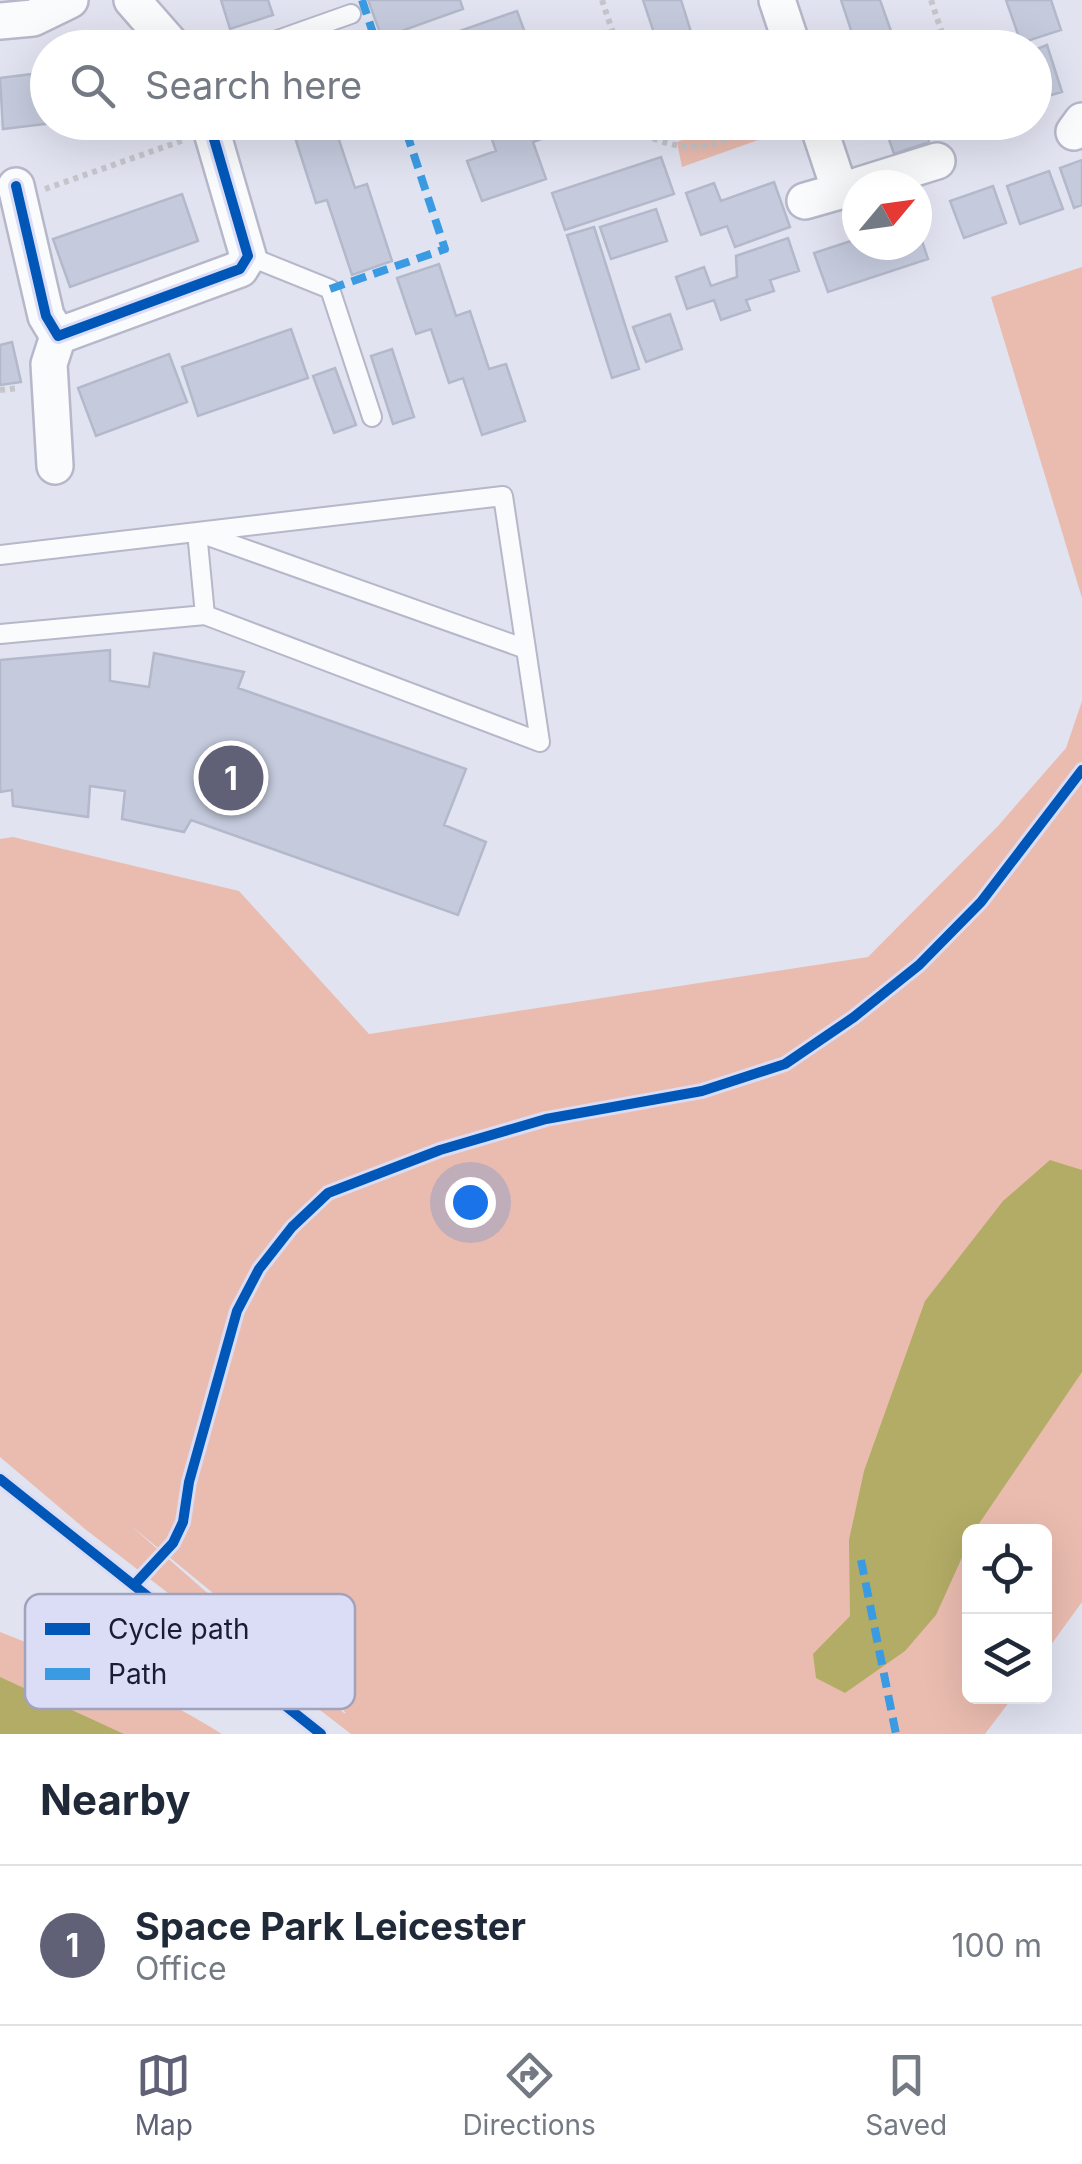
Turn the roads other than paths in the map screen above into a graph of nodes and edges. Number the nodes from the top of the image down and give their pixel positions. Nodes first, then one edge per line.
1 (70, 0) edge
2 (132, 0) edge
3 (777, 0) edge
4 (351, 14) dead end
5 (0, 21) edge
6 (158, 30) edge
7 (306, 30) edge
8 (787, 30) edge
9 (214, 140) edge
10 (827, 140) edge
11 (937, 161) dead end
12 (843, 170) edge
13 (908, 170) edge
14 (842, 190) edge
15 (18, 192) road end
16 (805, 201) dead end
17 (248, 256) junction
18 (58, 336) junction
19 (372, 416) dead end
20 (55, 466) dead end
21 (196, 532) junction
22 (0, 554) edge
23 (205, 615) junction
24 (0, 634) edge
25 (526, 648) junction

1 - 5 street
2 - 6 street
3 - 8 street
4 - 7 lane
9 - 17 street
10 - 12 street
11 - 13 street
14 - 16 street
15 - 18 street
17 - 18 street
17 - 19 lane
18 - 20 street
21 - 22 lane
21 - 23 lane
21 - 25 lane
21 - 25 lane
23 - 24 lane
23 - 25 lane

